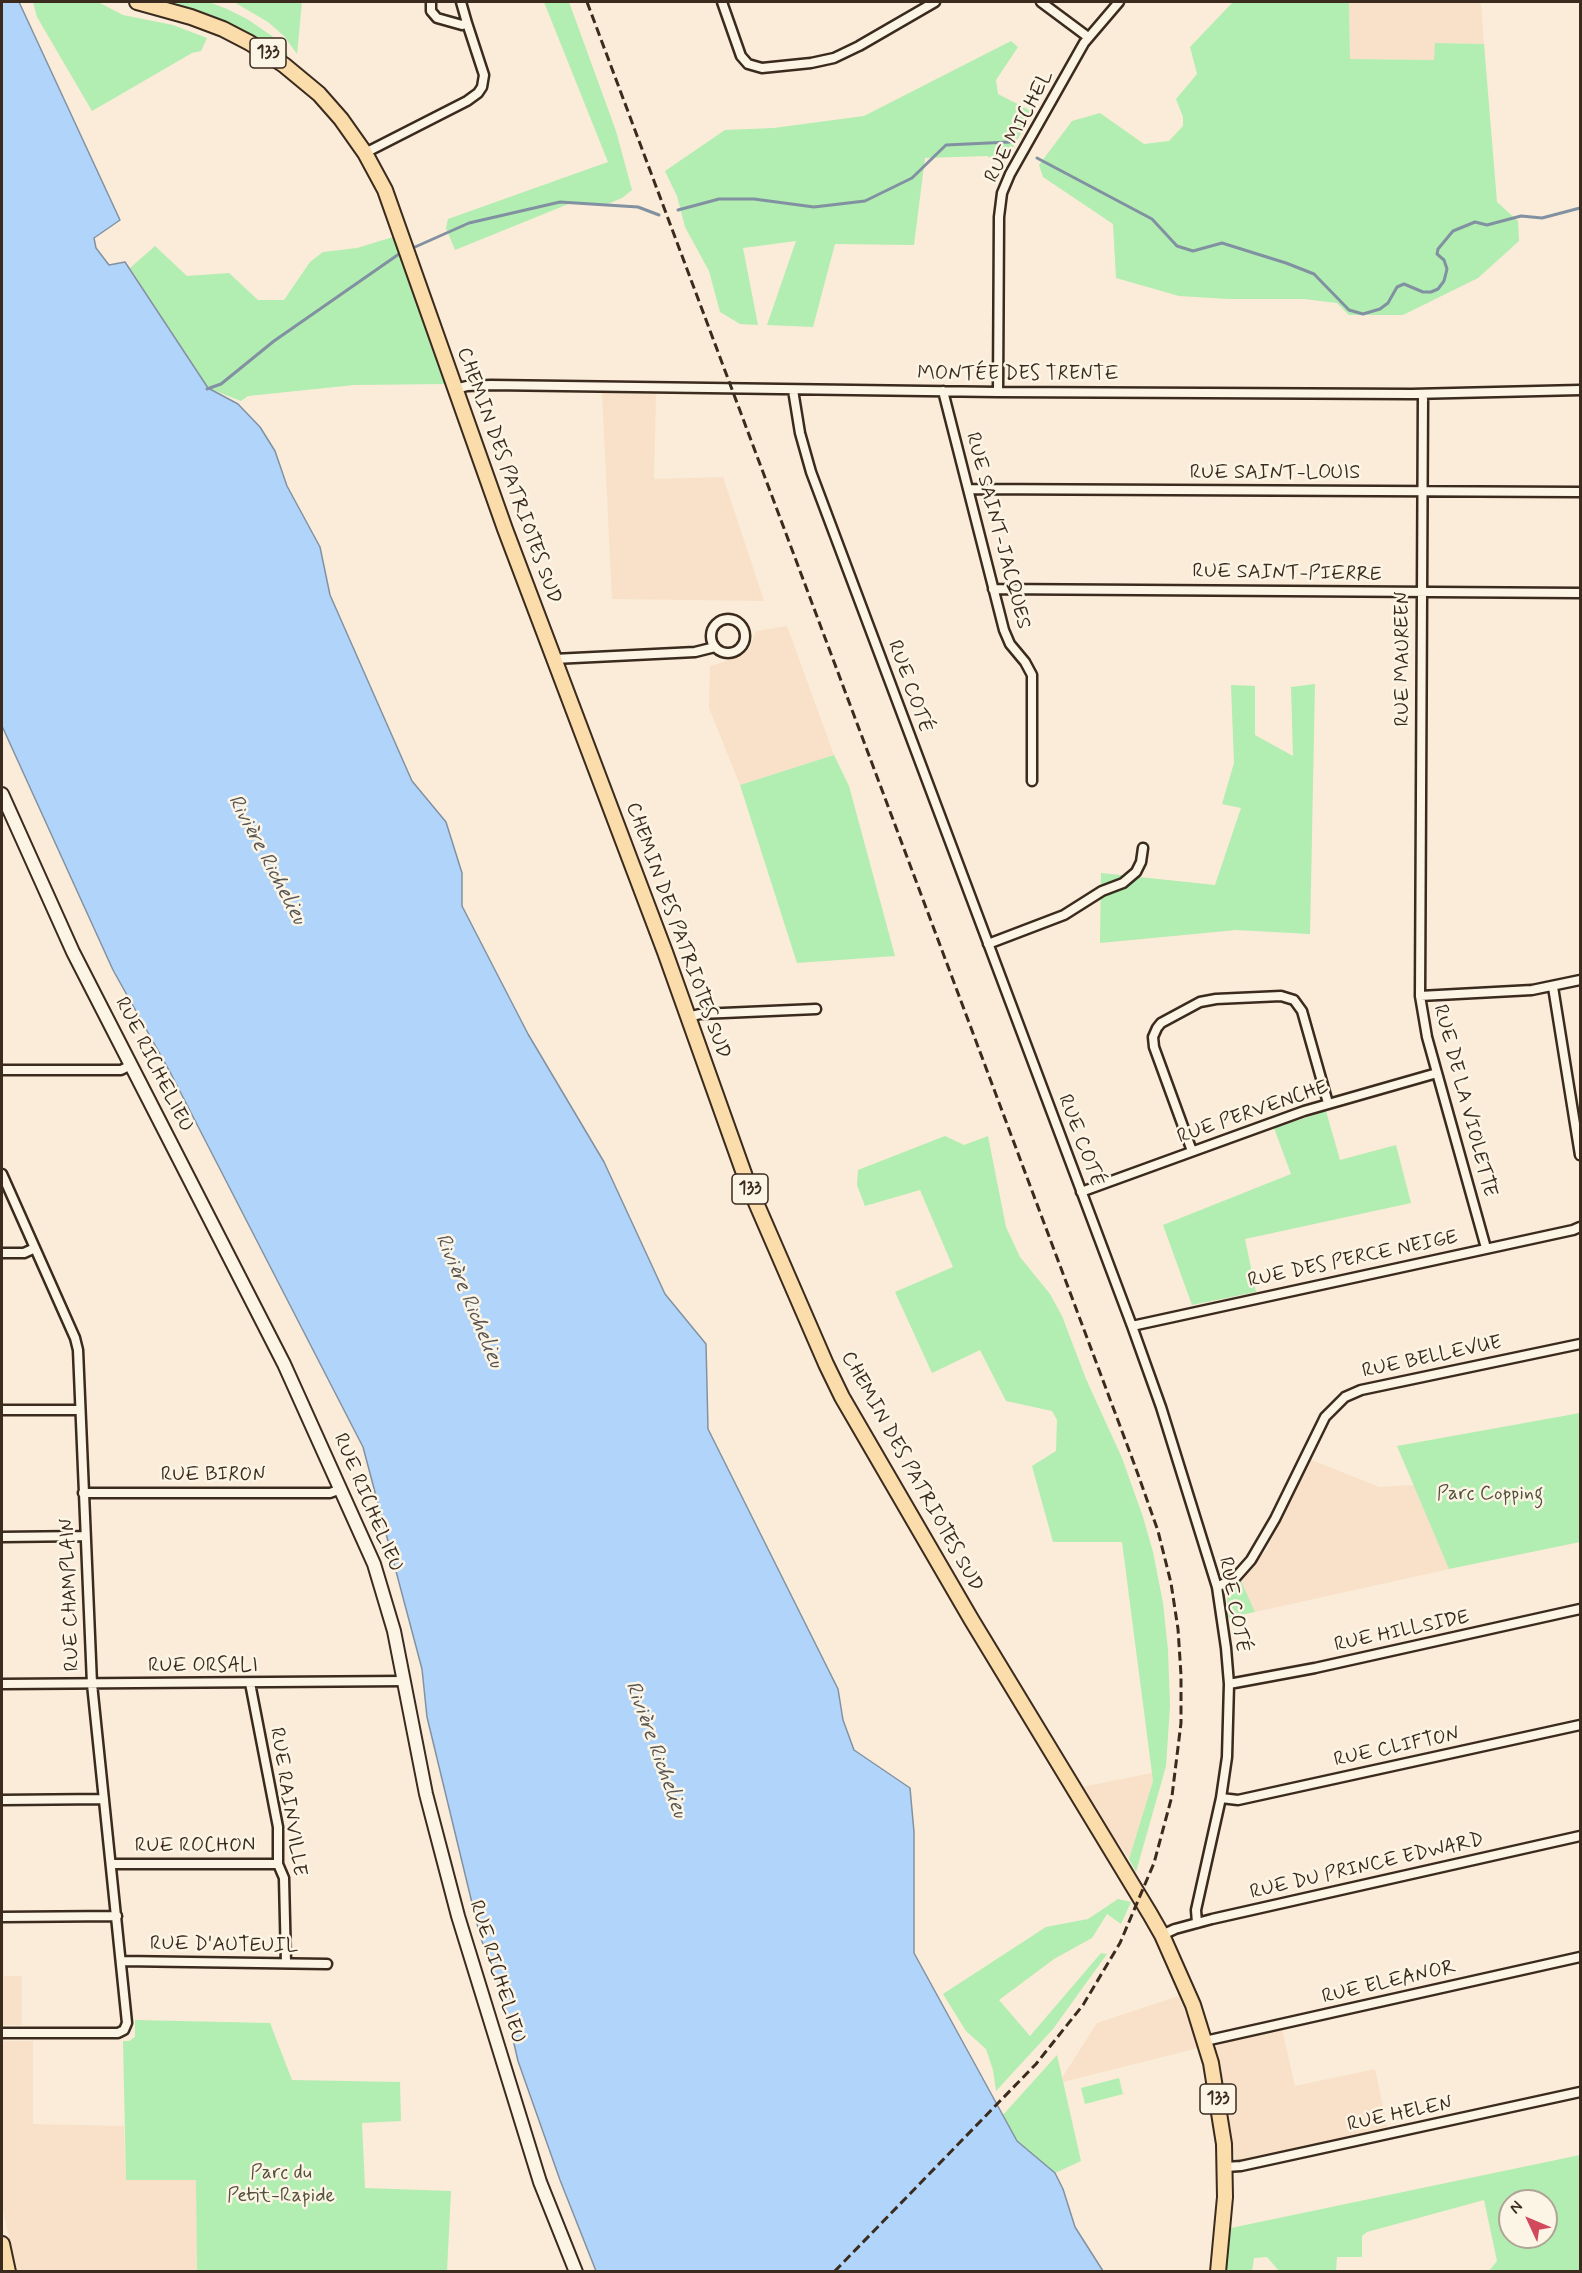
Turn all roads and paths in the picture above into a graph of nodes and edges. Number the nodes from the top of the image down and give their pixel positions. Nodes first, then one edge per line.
1 (137, 2) edge
2 (431, 2) edge
3 (461, 2) edge
4 (722, 2) edge
5 (935, 2) edge
6 (1041, 2) edge
7 (1119, 2) edge
8 (467, 23) junction
9 (1088, 37) junction
10 (365, 153) junction
11 (455, 389) junction
12 (793, 390) junction
13 (1581, 390) edge
14 (943, 391) junction
15 (998, 392) junction
16 (1423, 394) junction
17 (969, 489) junction
18 (1422, 492) junction
19 (1581, 492) edge
20 (993, 589) junction
21 (1421, 592) junction
22 (1581, 593) edge
23 (715, 647) junction
24 (554, 659) junction
25 (1032, 781) dead end
26 (2, 795) edge
27 (1143, 848) dead end
28 (1420, 925) joint
29 (988, 944) junction
30 (1581, 980) edge
31 (1553, 987) junction
32 (1420, 996) junction
33 (816, 1009) dead end
34 (688, 1017) junction
35 (131, 1065) junction
36 (2, 1070) edge
37 (1437, 1073) junction
38 (1328, 1103) junction
39 (1192, 1151) junction
40 (1581, 1155) edge
41 (2, 1174) edge
42 (1082, 1192) junction
43 (1581, 1227) edge
44 (35, 1248) junction
45 (1486, 1248) junction
46 (2, 1253) edge
47 (1132, 1326) junction
48 (1581, 1344) edge
49 (2, 1410) edge
50 (79, 1410) junction
51 (341, 1489) junction
52 (83, 1493) junction
53 (2, 1536) edge
54 (85, 1536) junction
55 (1217, 1587) junction
56 (1581, 1609) edge
57 (405, 1682) junction
58 (250, 1683) junction
59 (2, 1684) edge
60 (92, 1684) junction
61 (1229, 1684) junction
62 (1581, 1725) edge
63 (1221, 1798) junction
64 (104, 1799) junction
65 (2, 1800) edge
66 (1581, 1836) edge
67 (111, 1864) junction
68 (279, 1864) junction
69 (117, 1916) junction
70 (2, 1917) edge
71 (1197, 1923) junction
72 (1162, 1935) junction
73 (1581, 1957) edge
74 (122, 1962) junction
75 (286, 1963) junction
76 (327, 1964) dead end
77 (2, 2033) edge
78 (1205, 2042) junction
79 (1581, 2092) edge
80 (1225, 2167) junction
81 (2, 2244) edge
82 (8, 2271) edge
83 (576, 2271) edge
84 (1218, 2271) edge

1 - 10 main road, CHEMIN DES PATRIOTES SUD / 133
2 - 8 street
3 - 8 street
4 - 5 street
6 - 9 street
7 - 9 street, RUE MICHEL
8 - 10 street
9 - 15 street, RUE MICHEL
10 - 11 main road, CHEMIN DES PATRIOTES SUD / 133
11 - 12 street, MONTÉE DES TRENTE
11 - 24 main road, CHEMIN DES PATRIOTES SUD / 133
12 - 14 street, MONTÉE DES TRENTE
12 - 29 street, RUE COTÉ
13 - 16 street, MONTÉE DES TRENTE
14 - 15 street, MONTÉE DES TRENTE
14 - 17 street, RUE SAINT-JACQUES
15 - 16 street, MONTÉE DES TRENTE
16 - 18 street, RUE MAUREEN
17 - 18 street, RUE SAINT-LOUIS
17 - 20 street, RUE SAINT-JACQUES
18 - 19 street, RUE SAINT-LOUIS
18 - 21 street, RUE MAUREEN
20 - 21 street, RUE SAINT-PIERRE
20 - 25 street, RUE SAINT-JACQUES
21 - 22 street, RUE SAINT-PIERRE
21 - 28 street, RUE MAUREEN
23 - 23 street
23 - 24 street
24 - 34 main road, CHEMIN DES PATRIOTES SUD / 133
26 - 35 main road, RUE RICHELIEU
27 - 29 street
28 - 32 street, RUE DE LA VIOLETTE
29 - 42 street, RUE COTÉ
30 - 31 street
31 - 32 street
31 - 40 street
32 - 37 street, RUE DE LA VIOLETTE
33 - 34 street
34 - 72 main road, CHEMIN DES PATRIOTES SUD / 133
35 - 36 street
35 - 51 main road, RUE RICHELIEU
37 - 38 street, RUE PERVENCHE
37 - 45 street, RUE DE LA VIOLETTE
38 - 39 street, RUE PERVENCHE
38 - 39 street
39 - 42 street, RUE PERVENCHE
41 - 44 street, RUE CHAMPLAIN
42 - 47 street, RUE COTÉ
43 - 45 street, RUE DES PERCE NEIGE
44 - 46 street
44 - 50 street, RUE CHAMPLAIN
45 - 47 street, RUE DES PERCE NEIGE
47 - 55 street, RUE COTÉ
48 - 55 street, RUE BELLEVUE
49 - 50 street
50 - 52 street, RUE CHAMPLAIN
51 - 52 street, RUE BIRON
51 - 57 main road, RUE RICHELIEU
52 - 54 street, RUE CHAMPLAIN
53 - 54 street
54 - 60 street, RUE CHAMPLAIN
55 - 61 street, RUE COTÉ
56 - 61 street, RUE HILLSIDE
57 - 58 street, RUE ORSALI
57 - 83 main road, RUE RICHELIEU
58 - 60 street, RUE ORSALI
58 - 68 street, RUE RAINVILLE
59 - 60 street, RUE ORSALI
60 - 64 street, RUE CHAMPLAIN
61 - 63 street, RUE COTÉ
62 - 63 street, RUE CLIFTON
63 - 71 street, RUE COTÉ
64 - 65 street
64 - 67 street, RUE CHAMPLAIN
66 - 71 street, RUE DU PRINCE EDWARD
67 - 68 street, RUE ROCHON
67 - 69 street, RUE CHAMPLAIN
68 - 75 street, RUE RAINVILLE
69 - 70 street
69 - 74 street, RUE CHAMPLAIN
71 - 72 street, RUE DU PRINCE EDWARD
72 - 78 main road, 133
73 - 78 street, RUE ELEANOR
74 - 75 street, RUE D'AUTEUIL
74 - 77 street, RUE CHAMPLAIN
75 - 76 street, RUE D'AUTEUIL
78 - 80 main road, 133
79 - 80 street, RUE HELEN
80 - 84 main road, 133
81 - 82 main road

